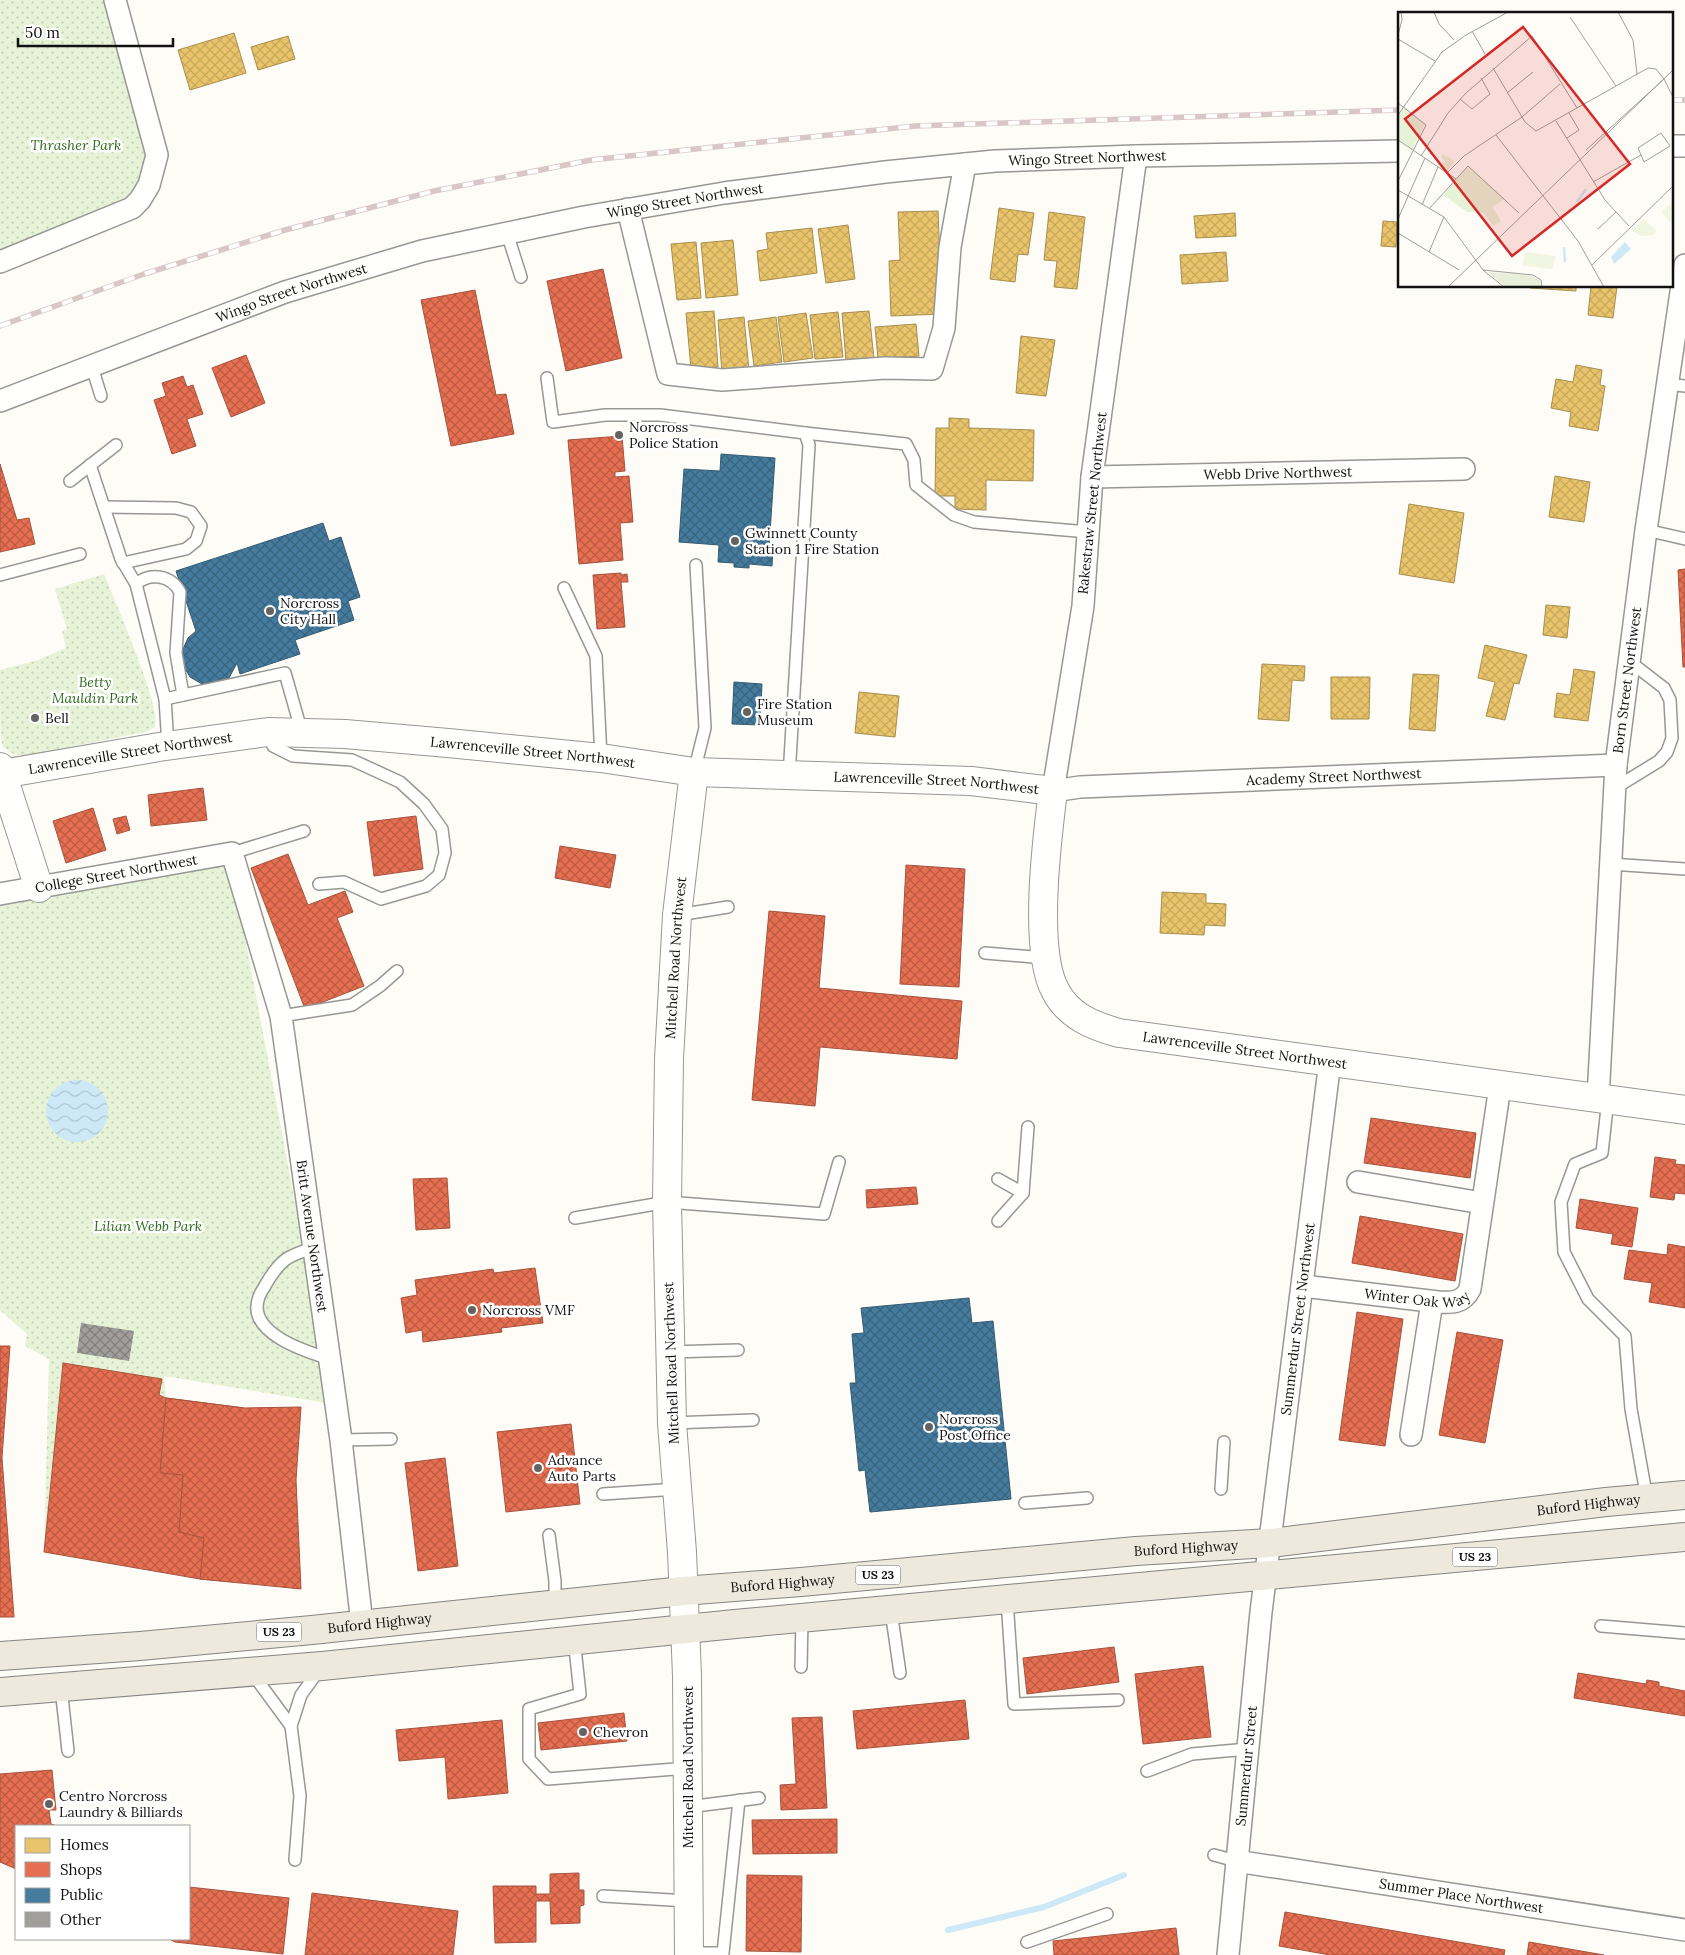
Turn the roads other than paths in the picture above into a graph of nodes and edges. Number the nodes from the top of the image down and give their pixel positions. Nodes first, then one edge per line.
1 (115, 0) edge
2 (1672, 146) edge
3 (1685, 146) edge
4 (1398, 151) edge
5 (1136, 156) junction
6 (965, 164) junction
7 (628, 209) junction
8 (507, 233) junction
9 (0, 262) edge
10 (1685, 265) edge
11 (521, 278) dead end
12 (92, 367) junction
13 (547, 378) dead end
14 (1676, 385) edge
15 (101, 396) dead end
16 (0, 401) edge
17 (805, 433) junction
18 (116, 445) dead end
19 (90, 465) junction
20 (1464, 469) dead end
21 (1092, 477) junction
22 (70, 481) dead end
23 (104, 507) junction
24 (1646, 530) junction
25 (1088, 532) junction
26 (1685, 538) edge
27 (80, 554) dead end
28 (123, 563) junction
29 (696, 565) dead end
30 (0, 575) edge
31 (136, 584) junction
32 (564, 588) dead end
33 (1629, 661) junction
34 (183, 695) junction
35 (165, 699) junction
36 (268, 732) junction
37 (302, 733) junction
38 (168, 745) junction
39 (601, 758) junction
40 (1616, 765) junction
41 (1, 771) edge
42 (694, 772) junction
43 (788, 776) junction
44 (1615, 788) junction
45 (1053, 791) junction
46 (304, 831) dead end
47 (232, 853) junction
48 (1610, 864) junction
49 (1685, 869) edge
50 (319, 884) dead end
51 (39, 888) junction
52 (0, 894) edge
53 (728, 907) dead end
54 (677, 915) junction
55 (985, 953) dead end
56 (1045, 958) junction
57 (397, 971) dead end
58 (281, 1016) junction
59 (1330, 1061) junction
60 (1500, 1086) junction
61 (1603, 1099) junction
62 (1685, 1110) edge
63 (1028, 1127) dead end
64 (839, 1162) dead end
65 (998, 1179) dead end
66 (1358, 1182) dead end
67 (1023, 1194) junction
68 (667, 1202) junction
69 (1482, 1202) junction
70 (575, 1218) dead end
71 (998, 1222) dead end
72 (314, 1248) junction
73 (1302, 1286) junction
74 (1432, 1302) junction
75 (738, 1350) dead end
76 (670, 1352) junction
77 (330, 1358) junction
78 (753, 1420) dead end
79 (672, 1423) junction
80 (1411, 1435) dead end
81 (391, 1439) dead end
82 (342, 1440) junction
83 (1224, 1442) dead end
84 (1221, 1489) dead end
85 (677, 1490) junction
86 (603, 1494) dead end
87 (1685, 1495) edge
88 (1087, 1498) dead end
89 (1647, 1499) junction
90 (1025, 1503) dead end
91 (549, 1535) dead end
92 (1685, 1537) edge
93 (1270, 1544) junction
94 (1266, 1577) junction
95 (683, 1591) junction
96 (1007, 1600) junction
97 (555, 1604) junction
98 (891, 1612) junction
99 (802, 1620) junction
100 (362, 1624) junction
101 (1601, 1626) dead end
102 (684, 1630) junction
103 (1685, 1633) edge
104 (574, 1640) junction
105 (0, 1656) edge
106 (322, 1666) junction
107 (801, 1668) dead end
108 (251, 1671) junction
109 (900, 1673) dead end
110 (61, 1688) junction
111 (0, 1692) edge
112 (1118, 1700) dead end
113 (291, 1726) junction
114 (1248, 1749) junction
115 (68, 1751) dead end
116 (688, 1768) junction
117 (1147, 1771) dead end
118 (759, 1798) dead end
119 (739, 1800) junction
120 (688, 1807) junction
121 (1214, 1855) dead end
122 (295, 1860) dead end
123 (1236, 1862) junction
124 (602, 1896) dead end
125 (689, 1902) junction
126 (1107, 1914) dead end
127 (1685, 1930) edge
128 (1028, 1942) dead end
129 (689, 1954) edge
130 (1228, 1955) edge

1 - 9 street
2 - 3 street
4 - 5 street, Wingo Street Northwest
5 - 6 street, Wingo Street Northwest
5 - 21 street, Rakestraw Street Northwest
6 - 7 street, Wingo Street Northwest
6 - 7 street
7 - 8 street, Wingo Street Northwest
8 - 11 lane
8 - 12 street, Wingo Street Northwest
10 - 14 street, Born Street Northwest
12 - 15 lane
12 - 16 street, Wingo Street Northwest
13 - 17 lane
14 - 24 street, Born Street Northwest
17 - 25 lane
17 - 43 lane
18 - 19 lane
19 - 22 lane
19 - 23 lane
20 - 21 street, Webb Drive Northwest
21 - 25 street, Rakestraw Street Northwest
23 - 28 lane
23 - 28 lane
24 - 26 lane
24 - 33 street, Born Street Northwest
25 - 45 street, Rakestraw Street Northwest
27 - 30 lane
28 - 31 lane
29 - 42 lane
31 - 34 lane
31 - 35 lane
32 - 39 lane
33 - 40 street, Born Street Northwest
33 - 44 lane
34 - 35 lane
34 - 37 lane
35 - 38 lane
36 - 37 street, Lawrenceville Street Northwest
36 - 38 street, Lawrenceville Street Northwest
36 - 50 lane
37 - 39 street, Lawrenceville Street Northwest
38 - 41 street, Lawrenceville Street Northwest
39 - 42 street, Lawrenceville Street Northwest
40 - 44 street, Born Street Northwest
40 - 45 street, Academy Street Northwest
41 - 51 street
42 - 43 street, Lawrenceville Street Northwest
42 - 54 street, Mitchell Road Northwest
43 - 45 street, Lawrenceville Street Northwest
44 - 48 street, Born Street Northwest
45 - 56 street, Lawrenceville Street Northwest
46 - 47 lane
47 - 51 street, College Street Northwest
47 - 58 street, Britt Avenue Northwest
48 - 49 lane
48 - 61 street, Born Street Northwest
51 - 52 street, College Street Northwest
53 - 54 lane
54 - 68 street, Mitchell Road Northwest
55 - 56 lane
56 - 59 street, Lawrenceville Street Northwest
57 - 58 lane
58 - 72 street, Britt Avenue Northwest
59 - 60 street, Lawrenceville Street Northwest
59 - 73 street, Summerdur Street Northwest
60 - 61 street, Lawrenceville Street Northwest
60 - 69 street, Winter Oak Way
61 - 62 street, Lawrenceville Street Northwest
61 - 89 lane
63 - 67 lane
64 - 68 lane
65 - 67 lane
66 - 69 street
67 - 71 lane
68 - 70 lane
68 - 76 street, Mitchell Road Northwest
69 - 74 street, Winter Oak Way
72 - 77 street, Britt Avenue Northwest
72 - 77 lane
73 - 74 street, Winter Oak Way
73 - 93 street, Summerdur Street Northwest
74 - 80 street
75 - 76 lane
76 - 79 street, Mitchell Road Northwest
77 - 82 street, Britt Avenue Northwest
78 - 79 lane
79 - 85 street, Mitchell Road Northwest
81 - 82 lane
82 - 100 street, Britt Avenue Northwest
83 - 84 lane
85 - 86 lane
85 - 95 street, Mitchell Road Northwest
87 - 89 main road, Buford Highway / US 23
88 - 90 lane
89 - 93 main road, Buford Highway / US 23
91 - 97 lane
92 - 94 main road, US 23
93 - 94 street, Summerdur Street Northwest
93 - 95 main road, Buford Highway / US 23
94 - 96 main road, US 23
94 - 114 street, Summerdur Street
95 - 97 main road, Buford Highway / US 23
95 - 102 street, Mitchell Road Northwest
96 - 98 main road, US 23
96 - 112 lane
97 - 100 main road, Buford Highway / US 23
98 - 99 main road, US 23
98 - 109 lane
99 - 102 main road, US 23
99 - 107 lane
100 - 105 main road, Buford Highway / US 23
101 - 103 lane
102 - 104 main road, US 23
102 - 116 street, Mitchell Road Northwest
104 - 106 main road, US 23
104 - 116 lane
106 - 108 main road, US 23
106 - 113 lane
108 - 110 main road, US 23
108 - 113 lane
110 - 111 main road, US 23
110 - 115 lane
113 - 122 lane
114 - 117 lane
114 - 123 street, Summerdur Street
116 - 120 street, Mitchell Road Northwest
118 - 119 lane
119 - 120 lane
119 - 129 lane
120 - 125 street, Mitchell Road Northwest
121 - 123 lane
123 - 127 street, Summer Place Northwest
123 - 130 street, Summerdur Street
124 - 125 lane
125 - 129 street, Mitchell Road Northwest
126 - 128 lane

